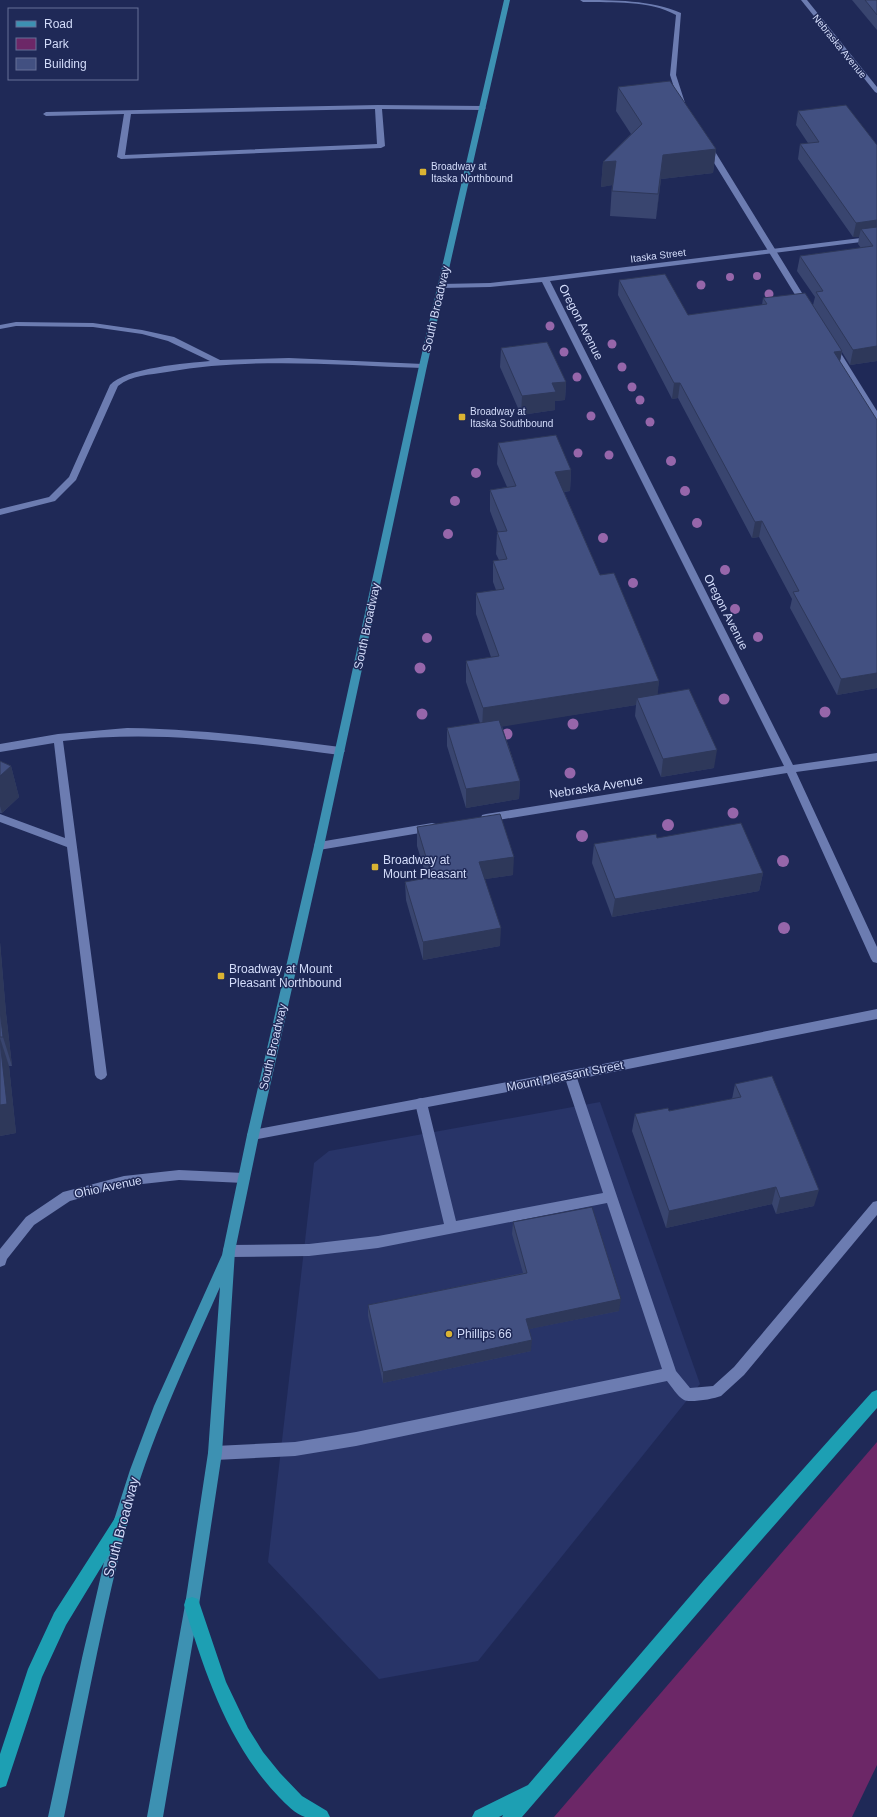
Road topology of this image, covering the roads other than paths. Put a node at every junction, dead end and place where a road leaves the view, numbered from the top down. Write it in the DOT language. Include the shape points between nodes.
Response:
graph roads {
  1 [pos="506,0"];
  2 [pos="583,0"];
  3 [pos="804,0"];
  4 [pos="877,92"];
  5 [pos="378,107"];
  6 [pos="483,108"];
  7 [pos="128,112"];
  8 [pos="46,114"];
  9 [pos="688,114"];
  10 [pos="704,140"];
  11 [pos="877,238"];
  12 [pos="772,251"];
  13 [pos="545,279"];
  14 [pos="441,286"];
  15 [pos="810,311"];
  16 [pos="0,327"];
  17 [pos="826,338"];
  18 [pos="217,361"];
  19 [pos="423,366"];
  20 [pos="877,418"];
  21 [pos="0,512"];
  22 [pos="58,738"];
  23 [pos="0,748"];
  24 [pos="340,751"];
  25 [pos="877,757"];
  26 [pos="790,769"];
  27 [pos="0,818"];
  28 [pos="476,820"];
  29 [pos="445,825"];
  30 [pos="71,844"];
  31 [pos="319,846"];
  32 [pos="877,959"];
  33 [pos="877,1014"];
  34 [pos="101,1074"];
  35 [pos="570,1075"];
  36 [pos="421,1103"];
  37 [pos="253,1135"];
  38 [pos="244,1178"];
  39 [pos="612,1196"];
  40 [pos="877,1206"];
  41 [pos="451,1228"];
  42 [pos="229,1251"];
  43 [pos="0,1258"];
  44 [pos="670,1374"];
  45 [pos="877,1397"];
  46 [pos="215,1453"];
  47 [pos="120,1523"];
  48 [pos="192,1605"];
  49 [pos="0,1780"];
  50 [pos="534,1789"];
  51 [pos="56,1817"];
  52 [pos="155,1817"];
  53 [pos="321,1817"];
  54 [pos="481,1817"];
  55 [pos="511,1817"];
  1 -- 6 [label="main road, South Broadway"];
  2 -- 9 [label="street" via="653,4 680,14 673,75"];
  3 -- 4 [label="street, Nebraska Avenue"];
  5 -- 6 [label="street"];
  5 -- 7 [label="street"];
  5 -- 7 [label="street" via="381,146 121,157"];
  6 -- 14 [label="main road, South Broadway"];
  7 -- 8 [label="street"];
  10 -- 12 [label="street"];
  11 -- 12 [label="street, Itaska Street"];
  12 -- 13 [label="street, Itaska Street"];
  12 -- 15 [label="street"];
  13 -- 14 [label="street, Itaska Street" via="490,285"];
  13 -- 26 [label="street, Oregon Avenue"];
  14 -- 19 [label="main road, South Broadway"];
  16 -- 18 [label="street" via="16,324 94,325 142,332 171,339"];
  17 -- 20 [label="street"];
  18 -- 19 [label="street"];
  18 -- 21 [label="street" via="124,377 114,385 73,478 52,499"];
  19 -- 24 [label="main road, South Broadway"];
  22 -- 23 [label="street"];
  22 -- 24 [label="street" via="127,732 221,735"];
  22 -- 30 [label="street"];
  24 -- 31 [label="main road, South Broadway"];
  25 -- 26 [label="street, Nebraska Avenue"];
  26 -- 28 [label="street, Nebraska Avenue"];
  26 -- 32 [label="street, Oregon Avenue"];
  27 -- 30 [label="street"];
  29 -- 31 [label="street"];
  30 -- 34 [label="street"];
  31 -- 37 [label="main road, South Broadway"];
  33 -- 35 [label="street, Mount Pleasant Street"];
  35 -- 36 [label="street, Mount Pleasant Street"];
  35 -- 39 [label="street"];
  36 -- 37 [label="street, Mount Pleasant Street"];
  36 -- 41 [label="street"];
  37 -- 38 [label="main road, South Broadway"];
  38 -- 42 [label="main road, South Broadway"];
  38 -- 43 [label="street, Ohio Avenue" via="179,1175 124,1181 68,1196 30,1221"];
  39 -- 41 [label="street"];
  39 -- 44 [label="street"];
  40 -- 44 [label="street" via="739,1371 716,1392 688,1395"];
  41 -- 42 [label="street" via="378,1242 317,1249"];
  42 -- 46 [label="main road, South Broadway"];
  42 -- 47 [label="main road, South Broadway" via="161,1406"];
  44 -- 46 [label="street" via="356,1439 295,1448"];
  45 -- 50 [label="highway"];
  46 -- 48 [label="main road, South Broadway"];
  47 -- 49 [label="highway" via="60,1619 34,1675"];
  47 -- 51 [label="main road, South Broadway"];
  48 -- 52 [label="main road, South Broadway"];
  48 -- 53 [label="highway" via="208,1657 233,1717 260,1763 294,1800"];
  50 -- 54 [label="highway"];
  50 -- 55 [label="highway"];
}
